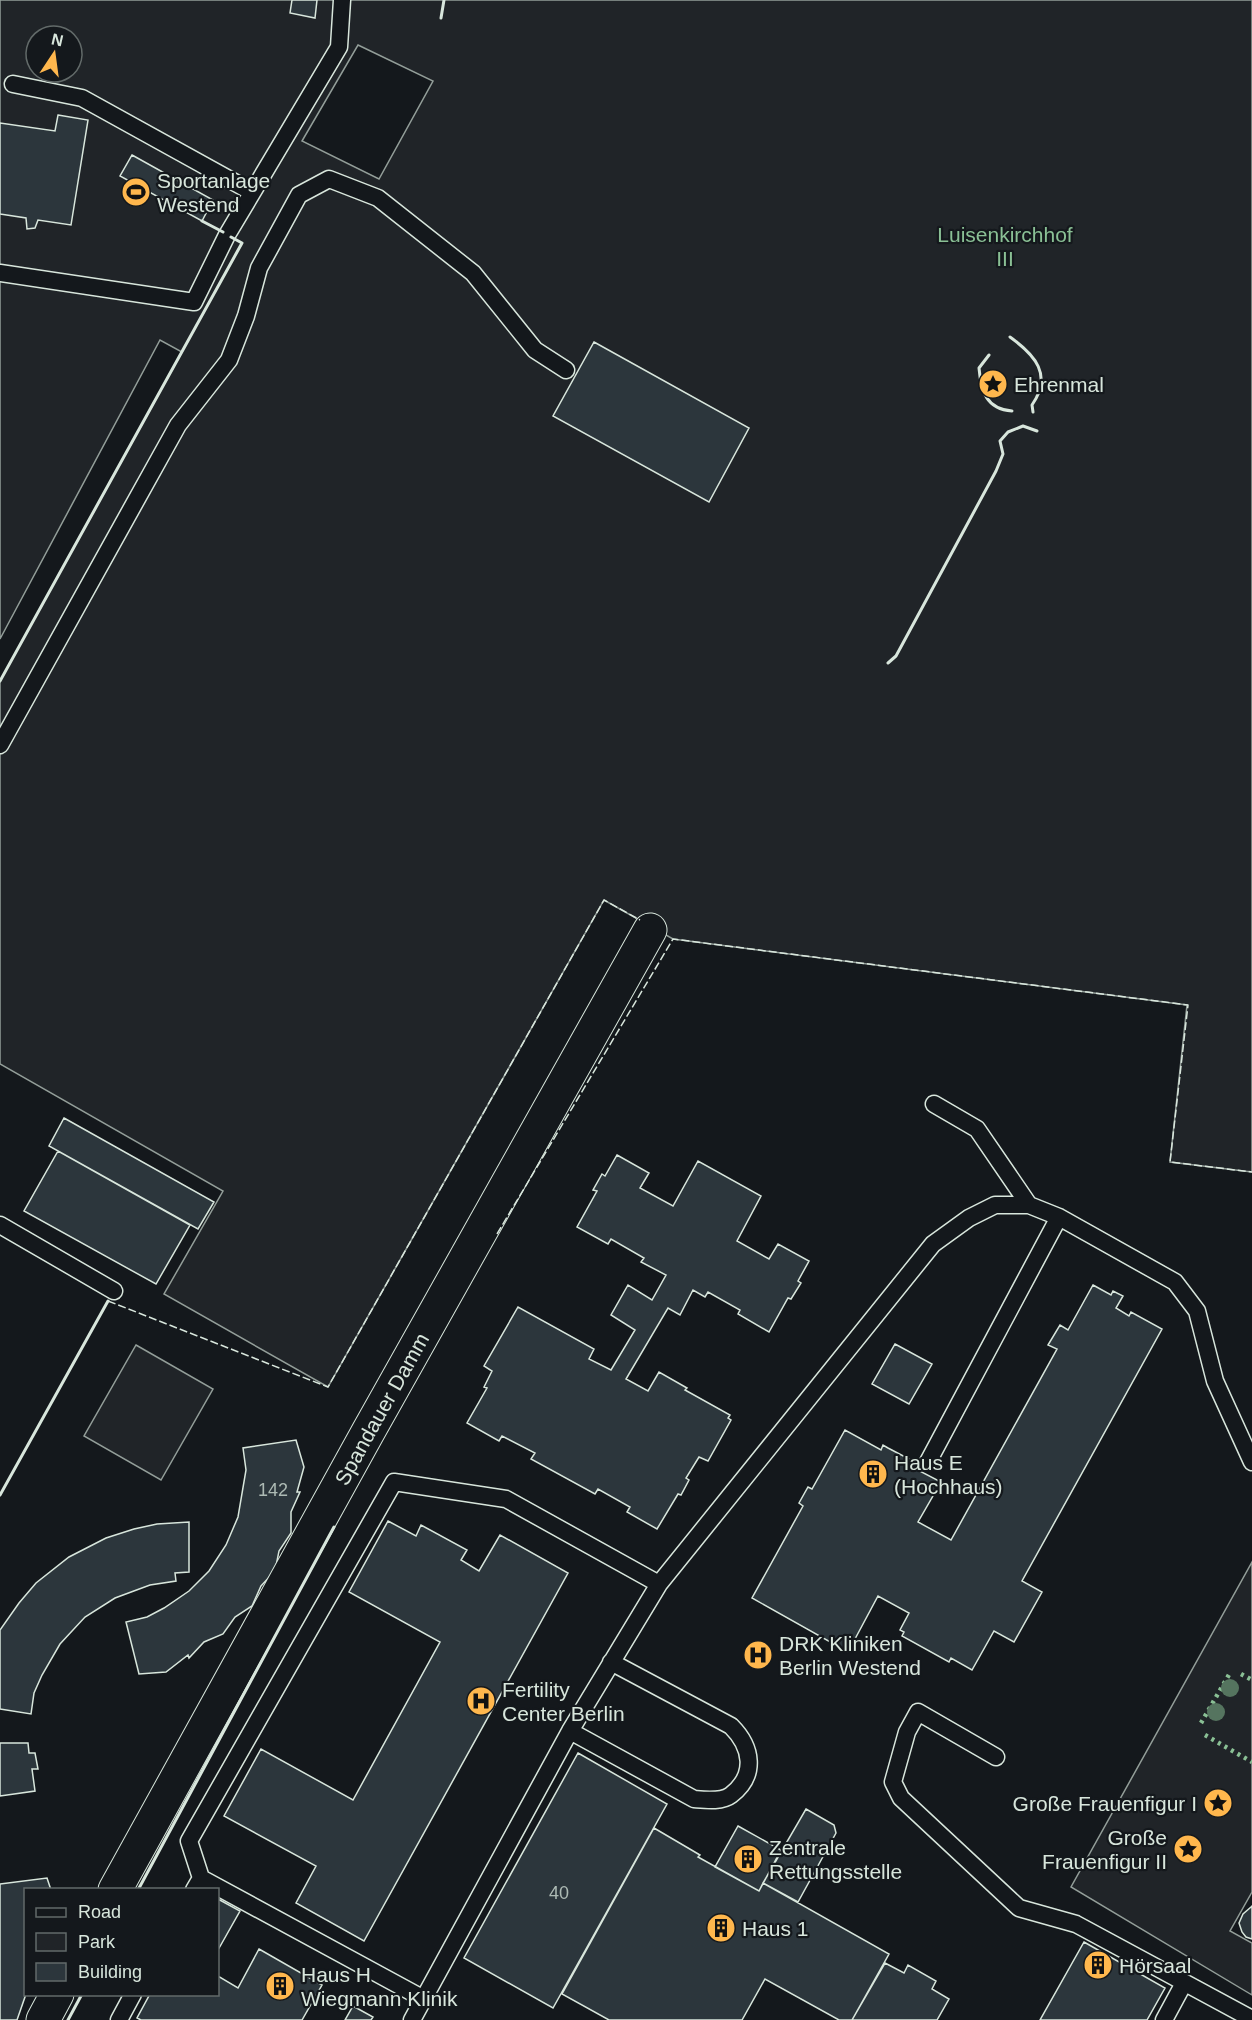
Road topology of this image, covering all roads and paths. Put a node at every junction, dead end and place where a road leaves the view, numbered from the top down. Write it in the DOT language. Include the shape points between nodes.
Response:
graph roads {
  1 [pos="342,0"];
  2 [pos="13,84"];
  3 [pos="252,192"];
  4 [pos="0,273"];
  5 [pos="566,370"];
  6 [pos="0,745"];
  7 [pos="650,930"];
  8 [pos="934,1104"];
  9 [pos="1029,1205"];
  10 [pos="1059,1217"];
  11 [pos="1,1228"];
  12 [pos="114,1291"];
  13 [pos="928,1462"];
  14 [pos="1252,1462"];
  15 [pos="659,1584"];
  16 [pos="611,1662"];
  17 [pos="570,1731"];
  18 [pos="996,1757"];
  19 [pos="197,1884"];
  20 [pos="117,1888"];
  21 [pos="219,1895"];
  22 [pos="1184,1983"];
  23 [pos="56,1996"];
  24 [pos="132,1996"];
  25 [pos="424,1999"];
  26 [pos="1252,2019"];
  27 [pos="43,2020"];
  28 [pos="118,2020"];
  29 [pos="412,2020"];
  30 [pos="1164,2020"];
  1 -- 3 [label="lane" via="339,47"];
  2 -- 3 [label="lane" via="82,98"];
  3 -- 4 [label="lane" via="194,302"];
  5 -- 6 [label="lane" via="536,350 472,273 378,198 329,179 300,195 259,268 246,316 228,360 178,425"];
  7 -- 20 [label="street, Spandauer Damm"];
  8 -- 9 [label="lane" via="977,1130"];
  9 -- 10 [label="lane"];
  9 -- 15 [label="lane" via="995,1204 933,1244"];
  10 -- 13 [label="lane"];
  10 -- 14 [label="lane" via="1175,1282 1197,1311 1215,1381"];
  11 -- 12 [label="lane"];
  15 -- 16 [label="lane"];
  15 -- 19 [label="lane" via="506,1499 394,1482 189,1841"];
  16 -- 17 [label="lane"];
  16 -- 17 [label="lane" via="731,1726 743,1738 748,1753 747,1776 730,1796 694,1799"];
  17 -- 25 [label="lane"];
  18 -- 22 [label="lane" via="918,1712 907,1732 893,1782 902,1798 1019,1908 1076,1924"];
  21 -- 25 [label="lane"];
  22 -- 26 [label="lane"];
  22 -- 30 [label="lane"];
  23 -- 27 [label="street"];
  24 -- 28 [label="lane"];
  25 -- 29 [label="lane"];
}
